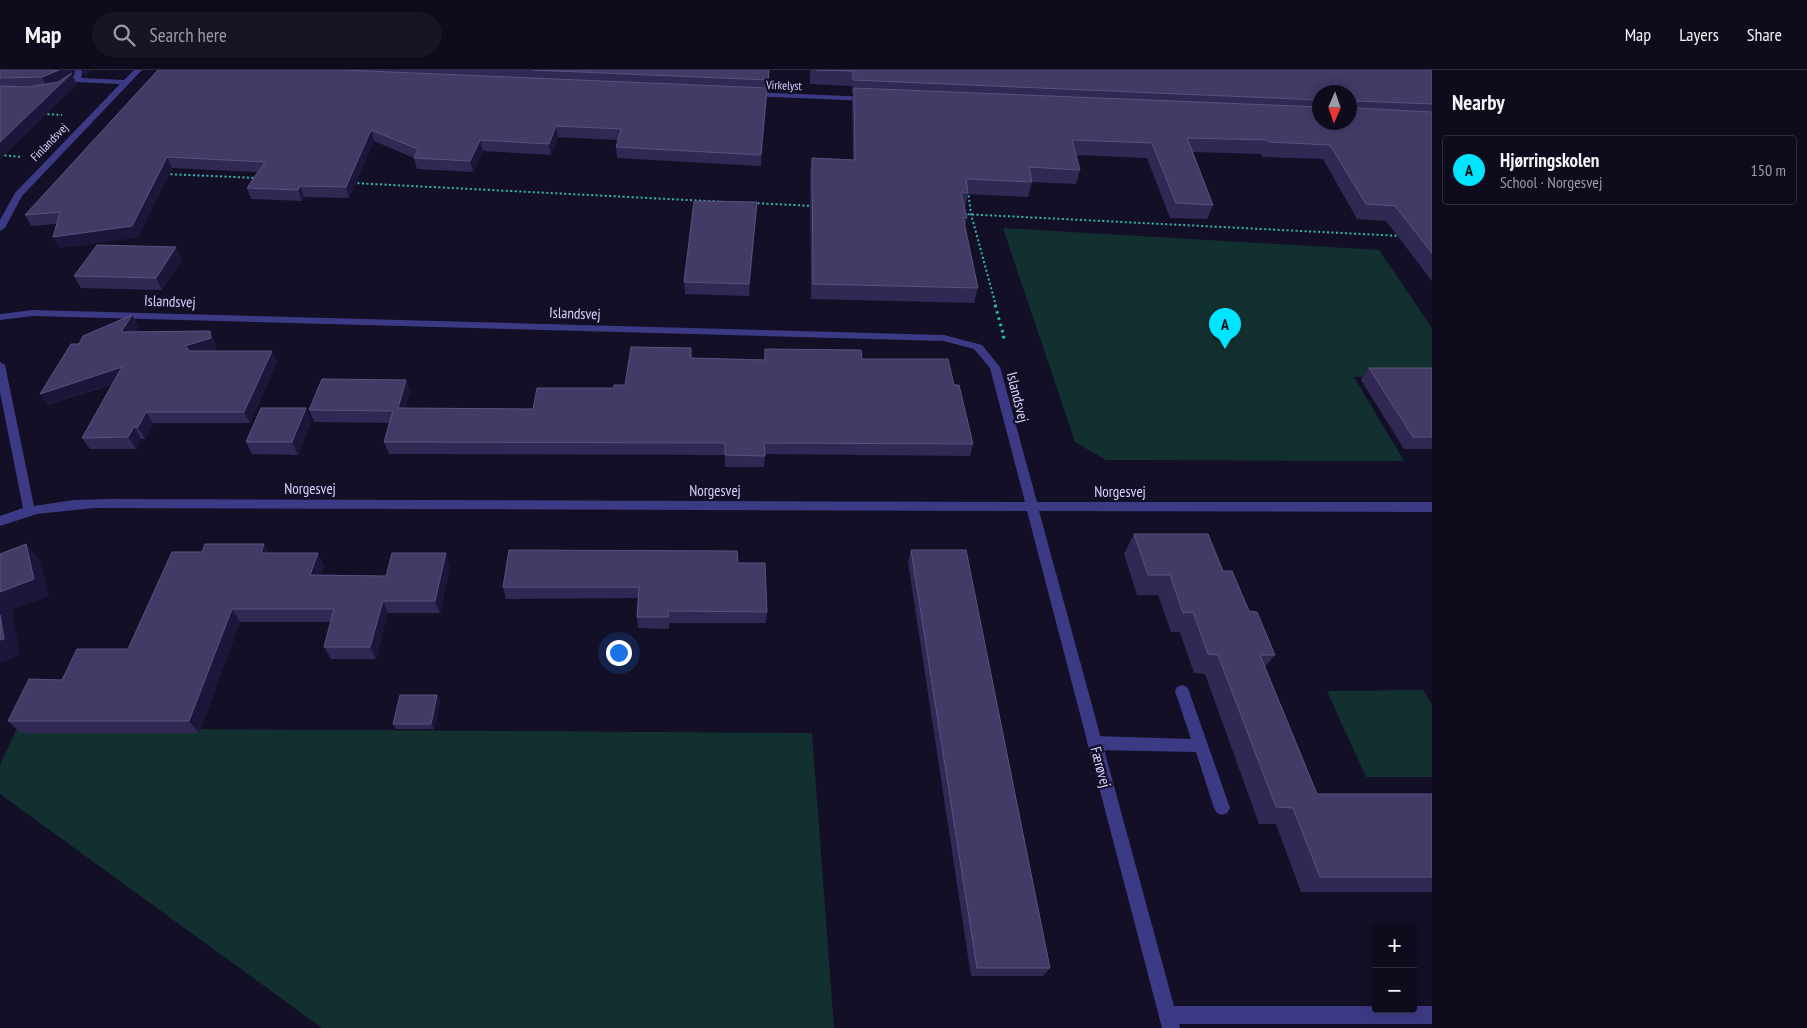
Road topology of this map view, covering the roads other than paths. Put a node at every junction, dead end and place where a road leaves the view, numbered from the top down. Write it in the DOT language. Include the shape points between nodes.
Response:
graph roads {
  1 [pos="79,70"];
  2 [pos="138,70"];
  3 [pos="74,80"];
  4 [pos="126,82"];
  5 [pos="50,94"];
  6 [pos="740,94"];
  7 [pos="878,100"];
  8 [pos="0,228"];
  9 [pos="0,317"];
  10 [pos="0,365"];
  11 [pos="1030,507"];
  12 [pos="1432,507"];
  13 [pos="29,510"];
  14 [pos="0,521"];
  15 [pos="1182,691"];
  16 [pos="1094,743"];
  17 [pos="1201,746"];
  18 [pos="1222,808"];
  19 [pos="1432,1014"];
  20 [pos="1169,1022"];
  1 -- 3 [label="street" via="80,74"];
  2 -- 4 [label="street, Finlandsvej"];
  3 -- 4 [label="street"];
  3 -- 5 [label="street" via="64,89"];
  4 -- 8 [label="street, Finlandsvej" via="18,195"];
  6 -- 7 [label="street, Virkelyst"];
  9 -- 11 [label="street, Islandsvej" via="32,313 944,338 978,347 995,367"];
  10 -- 13 [label="street"];
  11 -- 12 [label="street, Norgesvej"];
  11 -- 13 [label="street, Norgesvej" via="64,504"];
  11 -- 16 [label="street, Færøvej"];
  13 -- 14 [label="street, Norgesvej"];
  15 -- 17 [label="street"];
  16 -- 17 [label="street"];
  16 -- 20 [label="street, Færøvej"];
  17 -- 18 [label="street"];
  19 -- 20 [label="street"];
}
